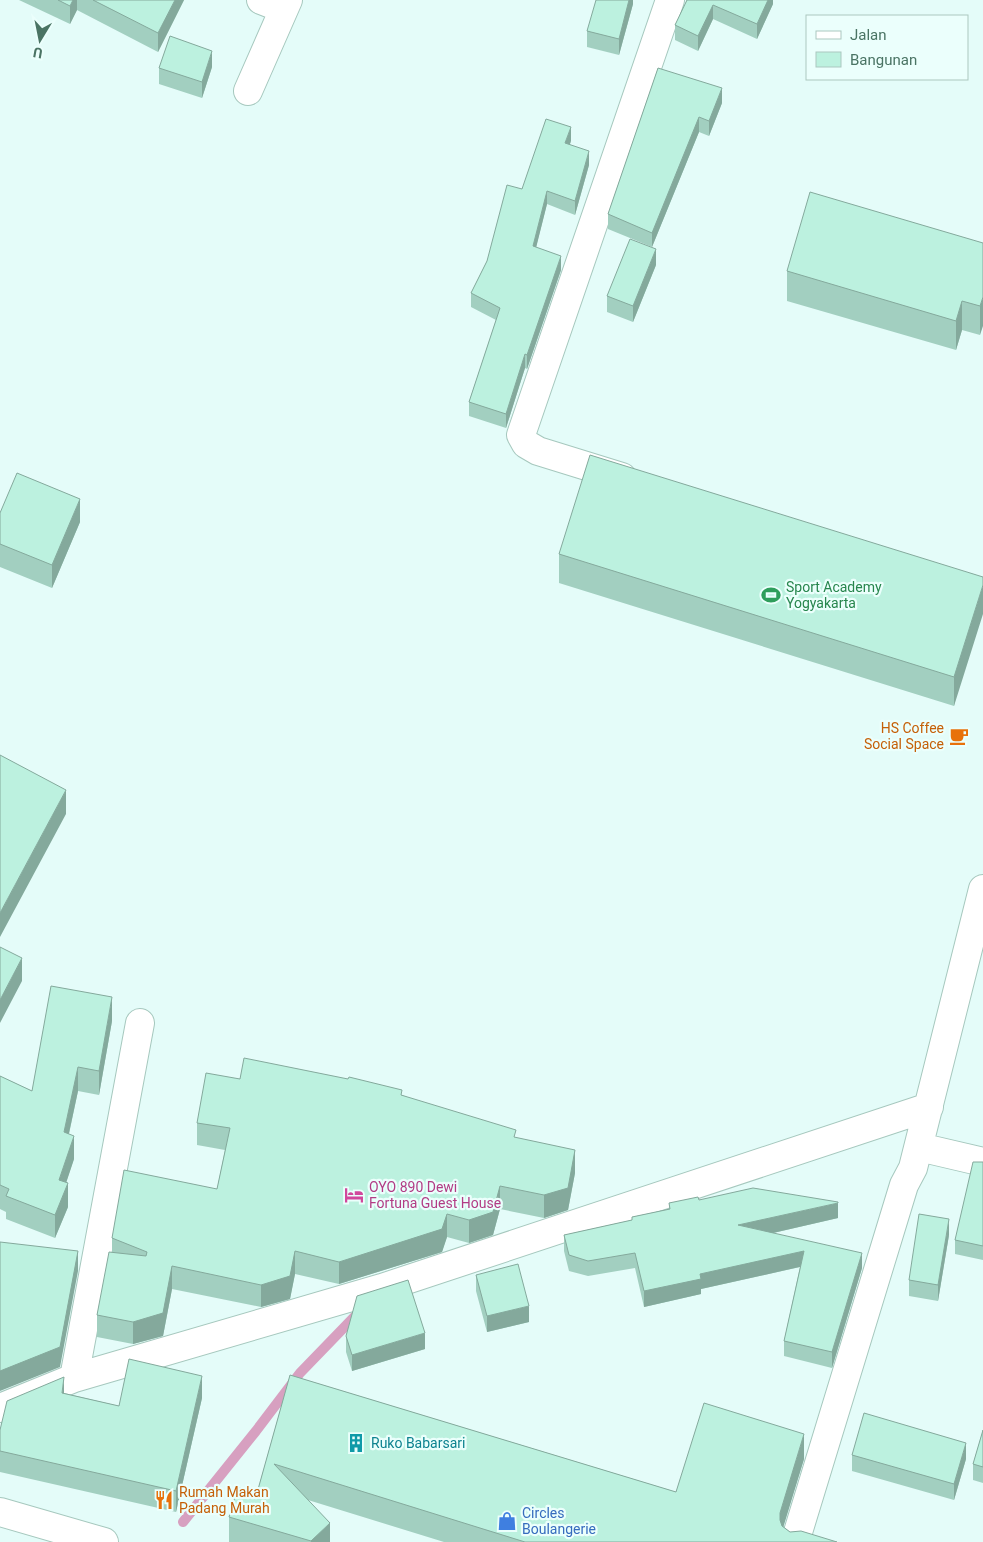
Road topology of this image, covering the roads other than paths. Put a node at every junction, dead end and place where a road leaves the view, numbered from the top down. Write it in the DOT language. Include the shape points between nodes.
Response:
graph roads {
  1 [pos="670,0"];
  2 [pos="278,3"];
  3 [pos="248,91"];
  4 [pos="642,482"];
  5 [pos="983,889"];
  6 [pos="140,1023"];
  7 [pos="929,1107"];
  8 [pos="919,1147"];
  9 [pos="983,1162"];
  10 [pos="74,1378"];
  11 [pos="0,1408"];
  12 [pos="0,1512"];
  13 [pos="104,1542"];
  14 [pos="795,1542"];
  1 -- 4 [label="street" via="521,435 526,444 538,452"];
  2 -- 3 [label="street"];
  5 -- 7 [label="street"];
  6 -- 10 [label="street"];
  7 -- 8 [label="street"];
  7 -- 10 [label="street" via="382,1288"];
  8 -- 9 [label="street"];
  8 -- 14 [label="street" via="904,1185"];
  10 -- 11 [label="street"];
  12 -- 13 [label="street"];
}
